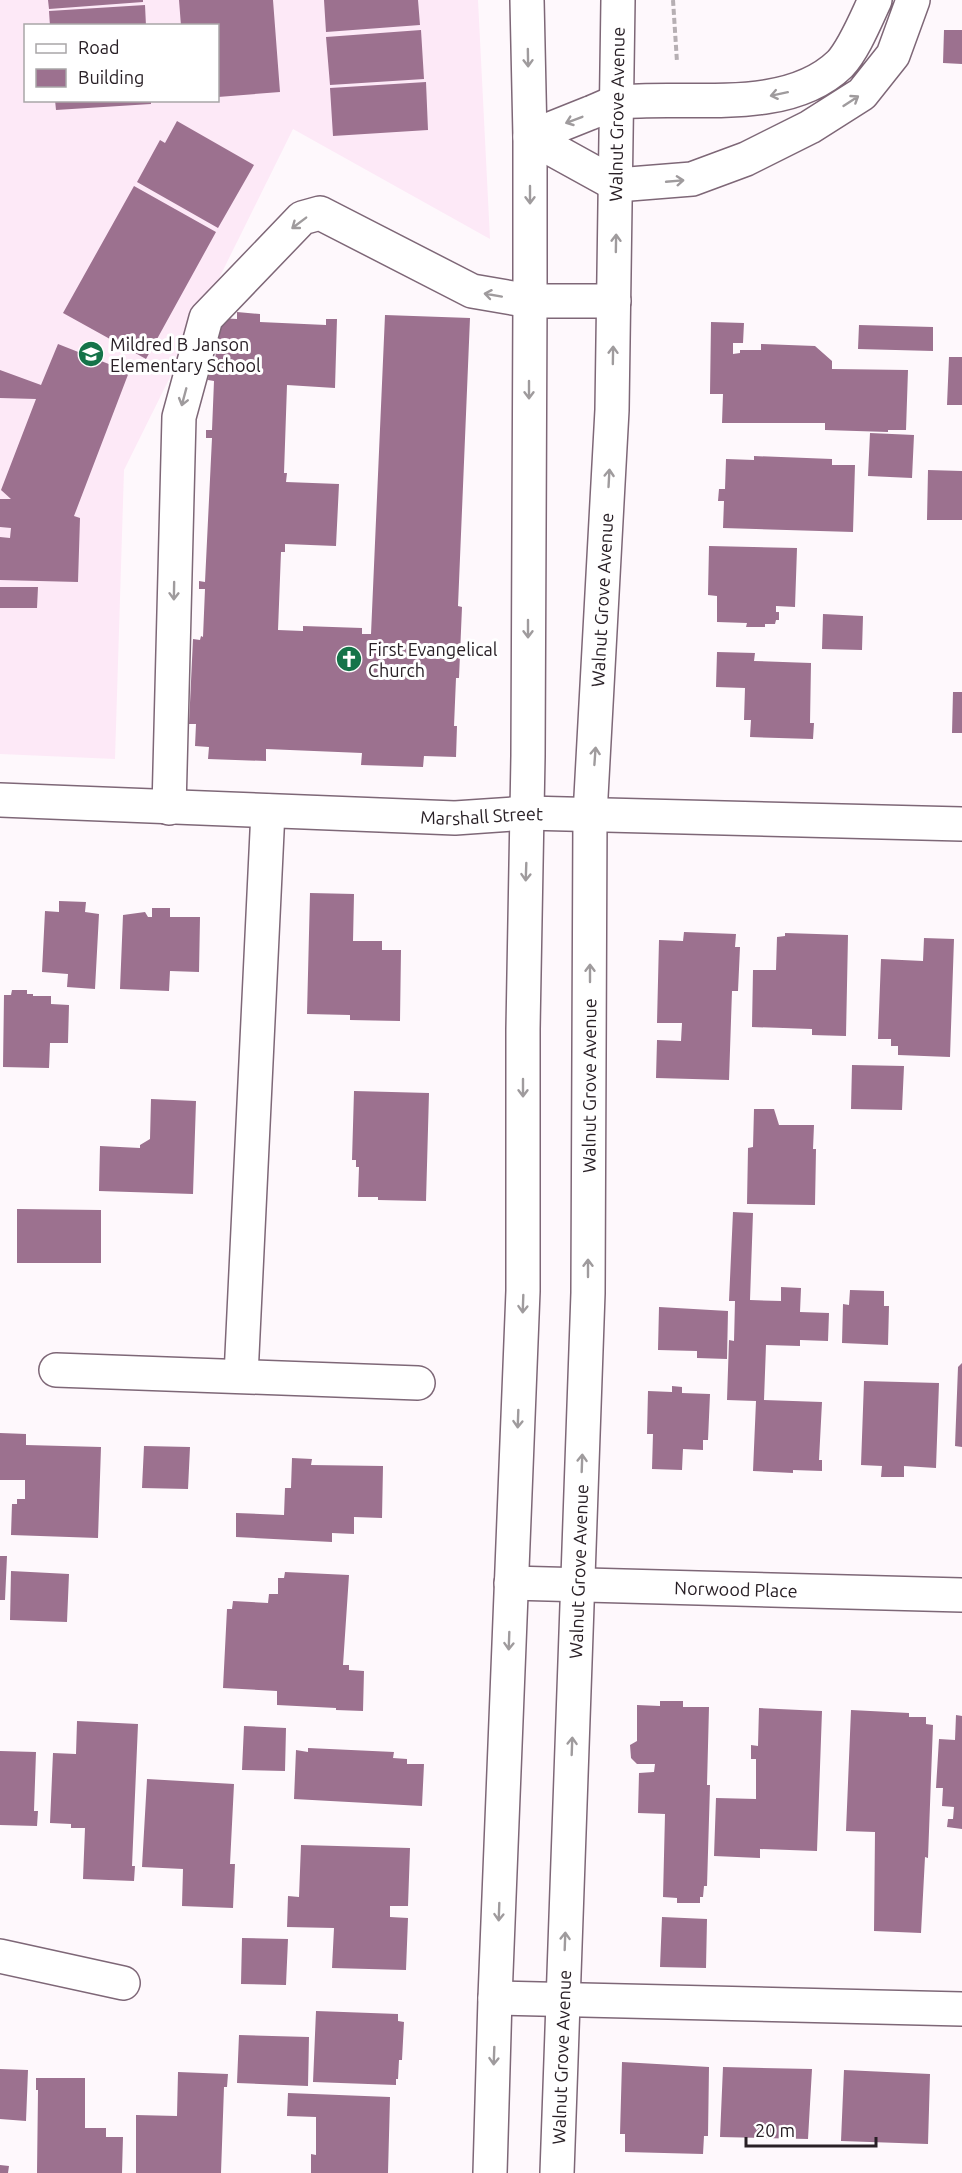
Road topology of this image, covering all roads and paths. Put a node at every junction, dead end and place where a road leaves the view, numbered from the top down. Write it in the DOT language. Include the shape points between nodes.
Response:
graph roads {
  1 [pos="527,0"];
  2 [pos="618,0"];
  3 [pos="673,0"];
  4 [pos="875,0"];
  5 [pos="914,0"];
  6 [pos="678,69"];
  7 [pos="617,102"];
  8 [pos="530,136"];
  9 [pos="617,185"];
  10 [pos="614,301"];
  11 [pos="530,302"];
  12 [pos="0,800"];
  13 [pos="169,808"];
  14 [pos="268,811"];
  15 [pos="527,813"];
  16 [pos="590,814"];
  17 [pos="962,824"];
  18 [pos="56,1370"];
  19 [pos="241,1376"];
  20 [pos="418,1383"];
  21 [pos="511,1583"];
  22 [pos="578,1584"];
  23 [pos="962,1595"];
  24 [pos="0,1956"];
  25 [pos="123,1983"];
  26 [pos="495,1998"];
  27 [pos="563,2000"];
  28 [pos="962,2009"];
  29 [pos="490,2173"];
  30 [pos="557,2173"];
  1 -- 8 [label="main road, one-way"];
  2 -- 7 [label="main road, Walnut Grove Avenue"];
  3 -- 6 [label="path"];
  4 -- 7 [label="main road, one-way" via="841,62 817,82 782,94 743,100"];
  9 -- 5 [label="main road, one-way" via="692,179 746,159 810,127 862,94 893,55"];
  7 -- 8 [label="main road, one-way"];
  7 -- 9 [label="main road, Walnut Grove Avenue"];
  8 -- 9 [label="main road"];
  8 -- 11 [label="main road, one-way"];
  10 -- 9 [label="main road, Walnut Grove Avenue, one-way"];
  10 -- 11 [label="main road"];
  16 -- 10 [label="main road, Walnut Grove Avenue, one-way" via="612,410"];
  11 -- 13 [label="main road, one-way" via="472,291 320,213 302,218 206,318 178,417"];
  11 -- 15 [label="main road, one-way"];
  12 -- 13 [label="main road, Marshall Street"];
  13 -- 14 [label="main road, Marshall Street"];
  14 -- 15 [label="main road, Marshall Street" via="455,818"];
  14 -- 19 [label="main road"];
  15 -- 16 [label="main road, Marshall Street"];
  15 -- 21 [label="main road, one-way" via="523,1291"];
  16 -- 17 [label="main road, Marshall Street"];
  22 -- 16 [label="main road, Walnut Grove Avenue, one-way" via="588,1293"];
  18 -- 19 [label="main road"];
  19 -- 20 [label="main road"];
  21 -- 22 [label="main road, Norwood Place"];
  21 -- 26 [label="main road, one-way"];
  22 -- 23 [label="main road, Norwood Place"];
  27 -- 22 [label="main road, Walnut Grove Avenue, one-way"];
  24 -- 25 [label="main road"];
  26 -- 27 [label="main road"];
  26 -- 29 [label="main road, one-way"];
  27 -- 28 [label="main road"];
  27 -- 30 [label="main road, Walnut Grove Avenue"];
}
